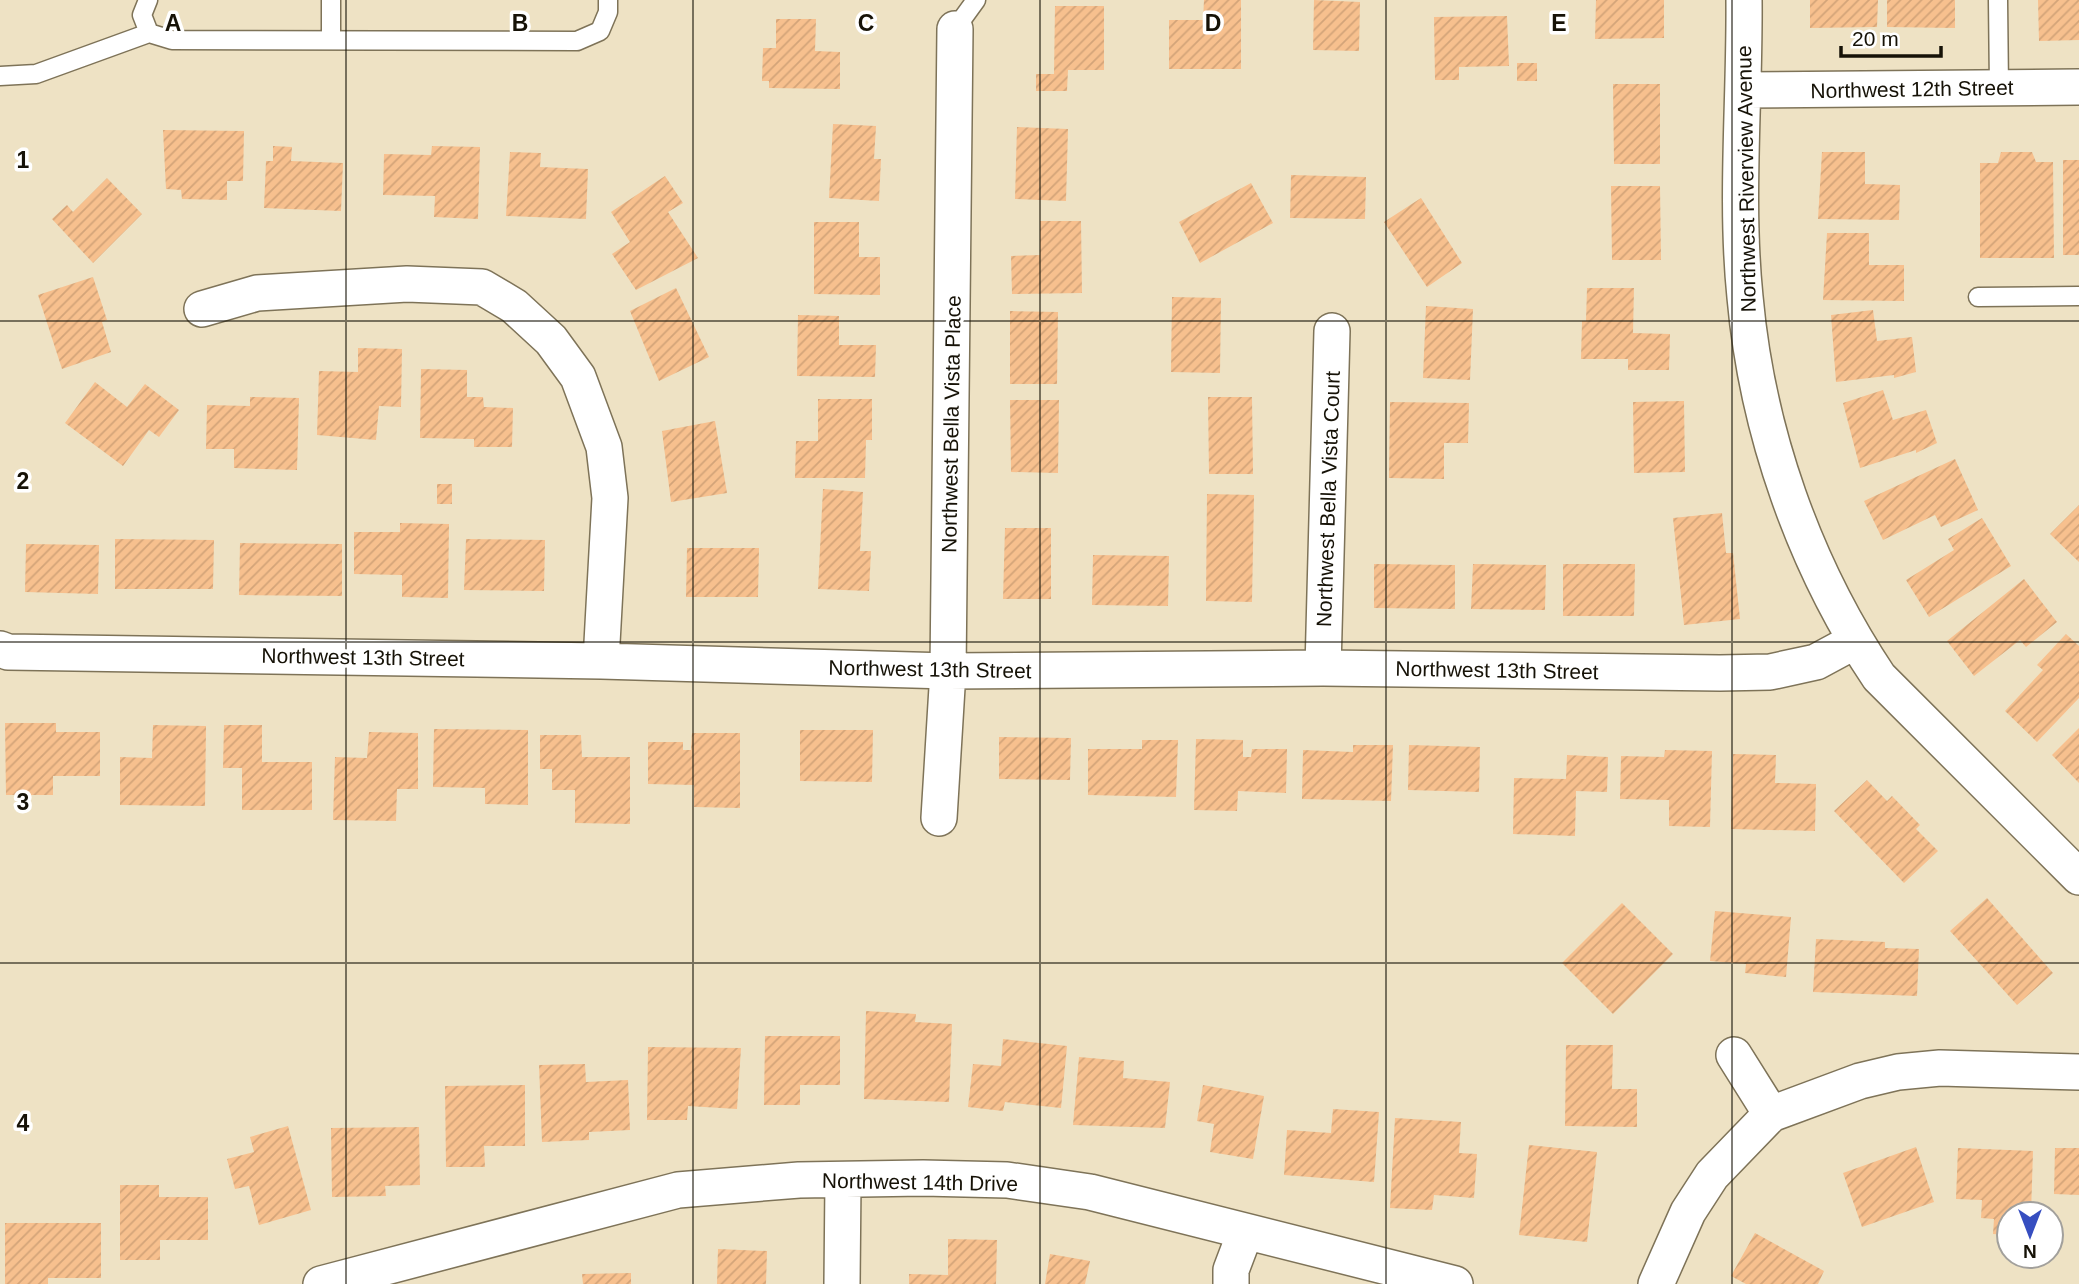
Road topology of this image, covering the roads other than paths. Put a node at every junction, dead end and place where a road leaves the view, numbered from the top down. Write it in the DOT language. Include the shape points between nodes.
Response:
graph roads {
  1 [pos="148,0"];
  2 [pos="331,0"];
  3 [pos="608,0"];
  4 [pos="976,0"];
  5 [pos="1744,0"];
  6 [pos="1998,0"];
  7 [pos="955,29"];
  8 [pos="149,33"];
  9 [pos="331,40"];
  10 [pos="0,76"];
  11 [pos="2079,87"];
  12 [pos="1999,88"];
  13 [pos="1745,90"];
  14 [pos="2079,296"];
  15 [pos="1978,297"];
  16 [pos="202,309"];
  17 [pos="1332,331"];
  18 [pos="1855,641"];
  19 [pos="0,649"];
  20 [pos="601,661"];
  21 [pos="1323,668"];
  22 [pos="948,671"];
  23 [pos="939,818"];
  24 [pos="2079,877"];
  25 [pos="1734,1055"];
  26 [pos="2079,1072"];
  27 [pos="1772,1114"];
  28 [pos="843,1181"];
  29 [pos="1245,1233"];
  30 [pos="386,1275"];
  31 [pos="321,1284"];
  32 [pos="842,1284"];
  33 [pos="1231,1284"];
  34 [pos="1455,1284"];
  35 [pos="1656,1284"];
  1 -- 8 [label="lane" via="142,15"];
  2 -- 9 [label="lane"];
  3 -- 9 [label="lane" via="600,31 577,41"];
  4 -- 7 [label="lane"];
  5 -- 13 [label="street, Northwest Riverview Avenue"];
  6 -- 12 [label="lane"];
  7 -- 22 [label="street, Northwest Bella Vista Place"];
  8 -- 9 [label="lane" via="172,40"];
  8 -- 10 [label="lane" via="36,74"];
  11 -- 12 [label="street, Northwest 12th Street"];
  12 -- 13 [label="street, Northwest 12th Street"];
  13 -- 18 [label="street, Northwest Riverview Avenue" via="1744,294 1752,362 1800,525 1824,584"];
  14 -- 15 [label="lane"];
  16 -- 20 [label="street" via="257,293 407,284 482,287 514,306 551,340 578,377 604,447 610,498"];
  17 -- 21 [label="street, Northwest Bella Vista Court"];
  18 -- 21 [label="street, Northwest 13th Street" via="1816,662 1770,672"];
  18 -- 24 [label="street, Northwest Riverview Avenue" via="1911,712"];
  19 -- 20 [label="street, Northwest 13th Street"];
  20 -- 22 [label="street, Northwest 13th Street"];
  21 -- 22 [label="street, Northwest 13th Street"];
  22 -- 23 [label="street, Northwest Bella Vista Place"];
  25 -- 27 [label="street"];
  26 -- 27 [label="street" via="1940,1068 1898,1072"];
  27 -- 35 [label="street" via="1712,1175 1688,1212"];
  28 -- 29 [label="street, Northwest 14th Drive" via="1007,1180 1090,1192"];
  28 -- 30 [label="street, Northwest 14th Drive" via="678,1190"];
  28 -- 32 [label="street"];
  29 -- 33 [label="street" via="1231,1270"];
  29 -- 34 [label="street, Northwest 14th Drive"];
  30 -- 31 [label="street, Northwest 14th Drive"];
}
